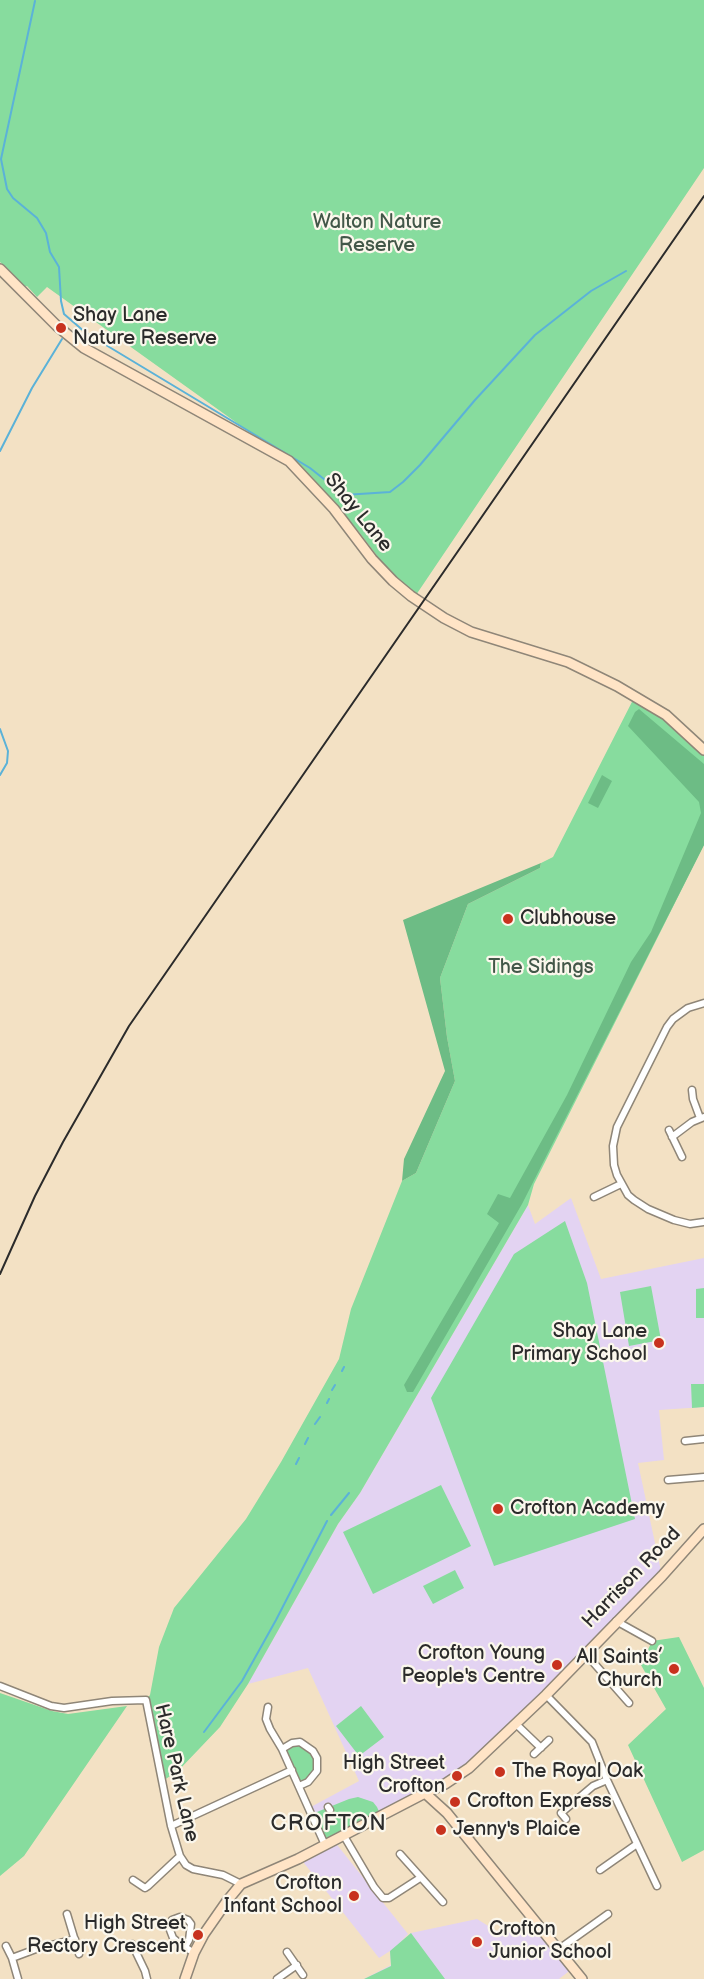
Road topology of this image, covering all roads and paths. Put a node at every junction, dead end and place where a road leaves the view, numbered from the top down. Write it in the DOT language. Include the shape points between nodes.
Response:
graph roads {
  1 [pos="0,269"];
  2 [pos="704,750"];
  3 [pos="704,1003"];
  4 [pos="692,1090"];
  5 [pos="702,1117"];
  6 [pos="682,1157"];
  7 [pos="621,1184"];
  8 [pos="594,1197"];
  9 [pos="704,1222"];
  10 [pos="704,1439"];
  11 [pos="685,1441"];
  12 [pos="704,1477"];
  13 [pos="668,1480"];
  14 [pos="704,1529"];
  15 [pos="616,1621"];
  16 [pos="652,1641"];
  17 [pos="585,1653"];
  18 [pos="0,1686"];
  19 [pos="546,1695"];
  20 [pos="629,1702"];
  21 [pos="268,1707"];
  22 [pos="266,1719"];
  23 [pos="259,1723"];
  24 [pos="516,1724"];
  25 [pos="549,1740"];
  26 [pos="281,1748"];
  27 [pos="541,1748"];
  28 [pos="534,1754"];
  29 [pos="292,1770"];
  30 [pos="607,1779"];
  31 [pos="299,1786"];
  32 [pos="424,1793"];
  33 [pos="567,1819"];
  34 [pos="171,1826"];
  35 [pos="344,1836"];
  36 [pos="637,1844"];
  37 [pos="326,1845"];
  38 [pos="400,1854"];
  39 [pos="180,1856"];
  40 [pos="609,1875"];
  41 [pos="420,1878"];
  42 [pos="133,1880"];
  43 [pos="241,1884"];
  44 [pos="657,1886"];
  45 [pos="443,1902"];
  46 [pos="67,1914"];
  47 [pos="608,1914"];
  48 [pos="75,1940"];
  49 [pos="6,1946"];
  50 [pos="132,1947"];
  51 [pos="184,1947"];
  52 [pos="559,1949"];
  53 [pos="287,1952"];
  54 [pos="194,1953"];
  55 [pos="79,1954"];
  56 [pos="12,1958"];
  57 [pos="297,1965"];
  58 [pos="303,1975"];
  59 [pos="18,1979"];
  60 [pos="147,1979"];
  61 [pos="185,1979"];
  62 [pos="277,1979"];
  63 [pos="582,1979"];
  1 -- 2 [label="street, Shay Lane" via="84,348 289,461 334,509 372,559 411,596 471,632 546,654 617,686 666,715"];
  3 -- 7 [label="street" via="680,1012 667,1027 623,1114 613,1146 614,1166"];
  4 -- 5 [label="street"];
  5 -- 6 [label="street" via="670,1134"];
  7 -- 8 [label="street"];
  7 -- 9 [label="street" via="628,1195 648,1209 682,1223"];
  10 -- 11 [label="street"];
  12 -- 13 [label="street"];
  14 -- 15 [label="street, Harrison Road"];
  15 -- 16 [label="street"];
  15 -- 17 [label="street, Harrison Road"];
  17 -- 19 [label="street, Harrison Road"];
  17 -- 20 [label="street"];
  18 -- 34 [label="street, Hare Park Lane" via="51,1707 146,1700"];
  19 -- 24 [label="street, Harrison Road"];
  19 -- 30 [label="street" via="592,1742"];
  21 -- 22 [label="street"];
  22 -- 23 [label="street"];
  22 -- 26 [label="street"];
  24 -- 27 [label="street"];
  24 -- 32 [label="street, Harrison Road" via="469,1768"];
  25 -- 27 [label="street"];
  26 -- 29 [label="street"];
  26 -- 31 [label="street" via="300,1742 313,1751 317,1771"];
  27 -- 28 [label="street"];
  29 -- 31 [label="street"];
  29 -- 34 [label="street"];
  30 -- 33 [label="street" via="561,1813"];
  30 -- 36 [label="street"];
  31 -- 37 [label="street"];
  32 -- 35 [label="street, Harrison Road"];
  32 -- 52 [label="street" via="447,1813"];
  34 -- 39 [label="street, Hare Park Lane"];
  35 -- 37 [label="street, Harrison Road"];
  35 -- 41 [label="street" via="383,1898"];
  36 -- 40 [label="street" via="602,1869"];
  36 -- 44 [label="street"];
  37 -- 43 [label="street, Harrison Road"];
  38 -- 41 [label="street"];
  39 -- 42 [label="street, Hare Park Lane" via="145,1888"];
  39 -- 43 [label="street, Hare Park Lane" via="193,1869 224,1875"];
  41 -- 45 [label="street"];
  43 -- 54 [label="street"];
  46 -- 48 [label="street"];
  47 -- 52 [label="street"];
  48 -- 55 [label="street"];
  48 -- 56 [label="street"];
  49 -- 56 [label="street"];
  50 -- 60 [label="street"];
  51 -- 51 [label="street" via="172,1938 170,1930 172,1920 180,1917 191,1924"];
  51 -- 54 [label="street"];
  52 -- 63 [label="street"];
  53 -- 57 [label="street"];
  54 -- 61 [label="street"];
  56 -- 59 [label="street"];
  57 -- 58 [label="street"];
  57 -- 62 [label="street"];
}
